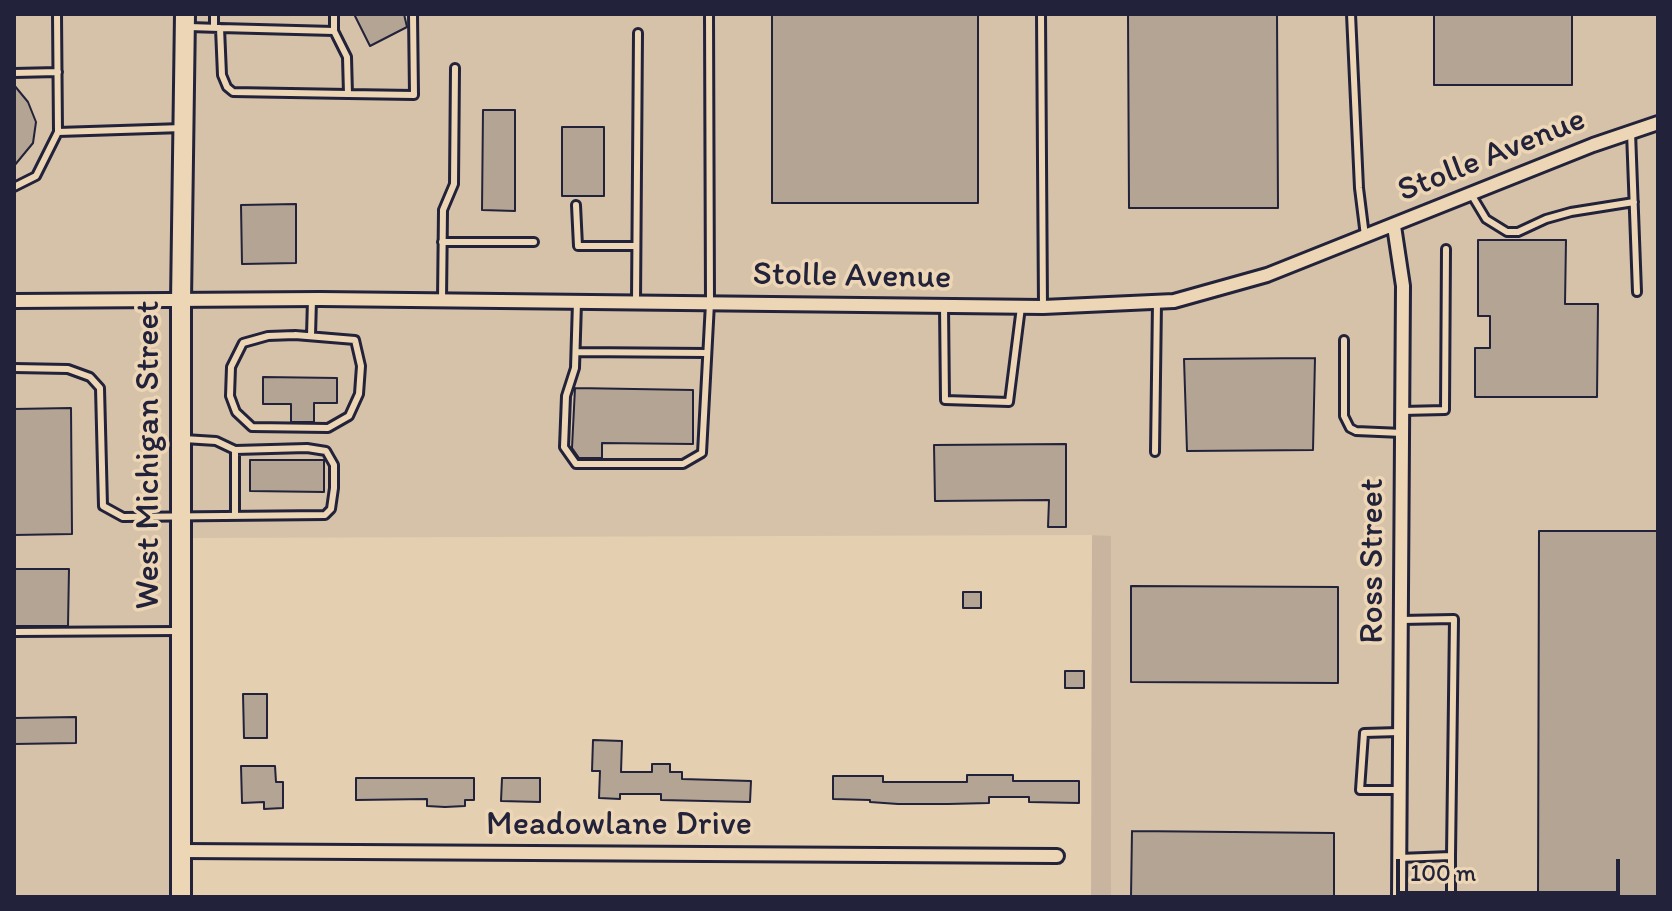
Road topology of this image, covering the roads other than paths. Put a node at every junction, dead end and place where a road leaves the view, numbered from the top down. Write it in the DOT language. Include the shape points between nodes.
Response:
graph roads {
  1 [pos="57,14"];
  2 [pos="214,14"];
  3 [pos="334,14"];
  4 [pos="413,14"];
  5 [pos="709,14"];
  6 [pos="1041,14"];
  7 [pos="1351,14"];
  8 [pos="185,20"];
  9 [pos="217,28"];
  10 [pos="334,31"];
  11 [pos="638,33"];
  12 [pos="455,68"];
  13 [pos="58,72"];
  14 [pos="14,73"];
  15 [pos="348,94"];
  16 [pos="1658,123"];
  17 [pos="184,128"];
  18 [pos="58,132"];
  19 [pos="1631,132"];
  20 [pos="14,187"];
  21 [pos="1471,194"];
  22 [pos="1634,202"];
  23 [pos="576,205"];
  24 [pos="1394,226"];
  25 [pos="1365,236"];
  26 [pos="442,242"];
  27 [pos="534,242"];
  28 [pos="636,246"];
  29 [pos="1446,249"];
  30 [pos="1637,292"];
  31 [pos="312,299"];
  32 [pos="442,300"];
  33 [pos="14,301"];
  34 [pos="181,301"];
  35 [pos="577,302"];
  36 [pos="636,302"];
  37 [pos="1157,302"];
  38 [pos="710,303"];
  39 [pos="944,306"];
  40 [pos="1021,307"];
  41 [pos="1043,307"];
  42 [pos="311,336"];
  43 [pos="1344,340"];
  44 [pos="576,352"];
  45 [pos="707,353"];
  46 [pos="14,368"];
  47 [pos="1402,411"];
  48 [pos="1402,433"];
  49 [pos="182,439"];
  50 [pos="235,450"];
  51 [pos="1155,452"];
  52 [pos="235,516"];
  53 [pos="182,517"];
  54 [pos="1401,620"];
  55 [pos="181,631"];
  56 [pos="14,632"];
  57 [pos="1400,732"];
  58 [pos="1400,790"];
  59 [pos="181,851"];
  60 [pos="1057,856"];
  61 [pos="1451,856"];
  62 [pos="1399,858"];
  63 [pos="181,897"];
  64 [pos="1399,897"];
  65 [pos="1451,897"];
  1 -- 13 [label="lane"];
  2 -- 9 [label="lane"];
  3 -- 10 [label="lane"];
  4 -- 15 [label="lane" via="414,95"];
  5 -- 38 [label="lane"];
  6 -- 41 [label="lane"];
  7 -- 25 [label="lane"];
  8 -- 9 [label="lane"];
  8 -- 17 [label="main road, West Michigan Street"];
  9 -- 10 [label="lane"];
  9 -- 15 [label="lane" via="222,75 233,92"];
  10 -- 15 [label="lane" via="347,57"];
  11 -- 28 [label="lane"];
  12 -- 26 [label="lane" via="454,184 443,210"];
  13 -- 14 [label="lane"];
  13 -- 18 [label="lane"];
  16 -- 19 [label="street, Stolle Avenue"];
  17 -- 18 [label="lane"];
  17 -- 34 [label="main road, West Michigan Street"];
  18 -- 20 [label="lane" via="36,176"];
  19 -- 21 [label="street, Stolle Avenue"];
  19 -- 22 [label="lane"];
  21 -- 22 [label="lane" via="1486,219 1507,232 1571,212"];
  21 -- 24 [label="street, Stolle Avenue"];
  22 -- 30 [label="lane"];
  23 -- 28 [label="lane" via="578,246"];
  24 -- 25 [label="street, Stolle Avenue"];
  24 -- 47 [label="street, Ross Street" via="1403,286"];
  25 -- 37 [label="street, Stolle Avenue" via="1267,275"];
  26 -- 27 [label="lane"];
  26 -- 32 [label="lane"];
  28 -- 36 [label="lane"];
  29 -- 47 [label="lane" via="1445,410"];
  31 -- 32 [label="street, Stolle Avenue"];
  31 -- 34 [label="street, Stolle Avenue"];
  31 -- 42 [label="lane"];
  32 -- 35 [label="street, Stolle Avenue"];
  33 -- 34 [label="street, Stolle Avenue"];
  34 -- 49 [label="main road, West Michigan Street"];
  35 -- 36 [label="street, Stolle Avenue"];
  35 -- 44 [label="lane"];
  36 -- 38 [label="street, Stolle Avenue"];
  37 -- 41 [label="street, Stolle Avenue"];
  37 -- 51 [label="lane"];
  38 -- 39 [label="street, Stolle Avenue"];
  38 -- 45 [label="lane"];
  39 -- 40 [label="street, Stolle Avenue"];
  39 -- 40 [label="lane" via="945,400 1009,402"];
  40 -- 41 [label="street, Stolle Avenue"];
  42 -- 42 [label="lane" via="268,336 243,343 231,367 230,396 236,412 252,427 328,428 349,416 359,394 361,366 355,340"];
  43 -- 48 [label="lane" via="1344,416 1350,428"];
  44 -- 45 [label="lane"];
  44 -- 45 [label="lane" via="566,396 564,447 576,464 683,464 702,453"];
  46 -- 53 [label="lane" via="68,369 90,377 100,388 103,506 123,517"];
  47 -- 48 [label="street, Ross Street"];
  48 -- 54 [label="street, Ross Street"];
  49 -- 50 [label="lane" via="216,441"];
  49 -- 53 [label="main road, West Michigan Street"];
  50 -- 52 [label="lane"];
  50 -- 52 [label="lane" via="326,451 334,465 334,488 325,515"];
  52 -- 53 [label="lane"];
  53 -- 55 [label="main road, West Michigan Street"];
  54 -- 57 [label="street, Ross Street"];
  54 -- 61 [label="lane" via="1454,619"];
  55 -- 56 [label="lane"];
  55 -- 59 [label="main road, West Michigan Street"];
  57 -- 58 [label="street, Ross Street"];
  57 -- 58 [label="lane" via="1364,733 1360,790"];
  58 -- 62 [label="street, Ross Street"];
  59 -- 60 [label="street, Meadowlane Drive"];
  59 -- 63 [label="main road, West Michigan Street"];
  61 -- 62 [label="lane"];
  61 -- 65 [label="lane"];
  62 -- 64 [label="street, Ross Street"];
}
